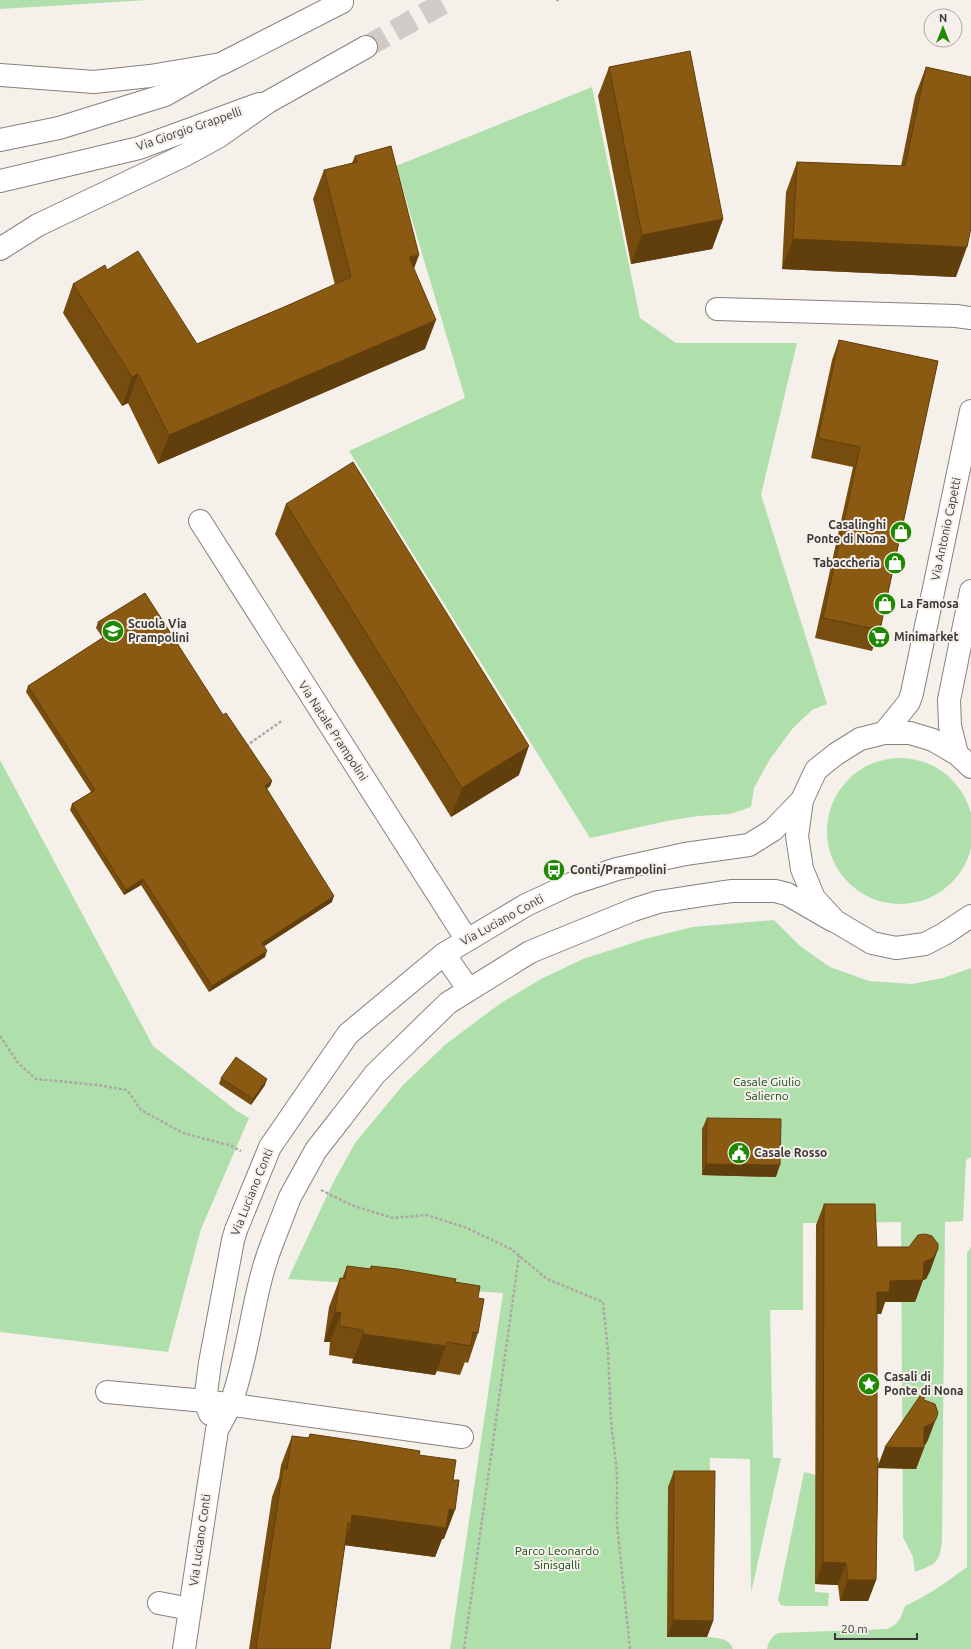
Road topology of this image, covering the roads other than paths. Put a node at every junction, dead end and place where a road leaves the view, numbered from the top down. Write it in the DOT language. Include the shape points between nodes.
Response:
graph roads {
  1 [pos="342,2"];
  2 [pos="366,47"];
  3 [pos="221,64"];
  4 [pos="0,75"];
  5 [pos="268,102"];
  6 [pos="0,140"];
  7 [pos="0,181"];
  8 [pos="0,249"];
  9 [pos="717,309"];
  10 [pos="971,318"];
  11 [pos="971,411"];
  12 [pos="200,521"];
  13 [pos="971,590"];
  14 [pos="884,733"];
  15 [pos="964,761"];
  16 [pos="802,800"];
  17 [pos="971,916"];
  18 [pos="835,921"];
  19 [pos="944,934"];
  20 [pos="971,935"];
  21 [pos="467,940"];
  22 [pos="444,954"];
  23 [pos="469,990"];
  24 [pos="107,1392"];
  25 [pos="205,1401"];
  26 [pos="230,1404"];
  27 [pos="216,1430"];
  28 [pos="462,1437"];
  29 [pos="159,1603"];
  30 [pos="190,1609"];
  31 [pos="184,1649"];
  1 -- 3 [label="street"];
  2 -- 5 [label="street, Via Giorgio Grappelli"];
  3 -- 4 [label="street" via="94,82"];
  3 -- 6 [label="street" via="165,95 59,128"];
  5 -- 7 [label="street, Via Giorgio Grappelli" via="139,148"];
  5 -- 8 [label="street" via="218,137 38,225"];
  9 -- 10 [label="street"];
  11 -- 14 [label="street, Via Antonio Capetti" via="912,693 909,702"];
  12 -- 21 [label="street, Via Natale Prampolini"];
  13 -- 15 [label="street" via="949,700 950,726"];
  14 -- 15 [label="street" via="910,733 933,740"];
  14 -- 16 [label="street" via="860,739 816,770"];
  16 -- 18 [label="street" via="797,836 802,868 814,898"];
  16 -- 21 [label="street, Via Luciano Conti" via="773,830 749,845 685,854 571,884 526,904"];
  17 -- 19 [label="street, Via Luciano Conti"];
  18 -- 19 [label="street, Via Luciano Conti" via="872,943 896,948 925,944"];
  18 -- 23 [label="street, Via Luciano Conti" via="787,894 776,891 732,891 658,902 530,952"];
  19 -- 20 [label="street"];
  21 -- 22 [label="street, Via Luciano Conti"];
  22 -- 23 [label="street"];
  22 -- 25 [label="street, Via Luciano Conti, bridge" via="348,1034 270,1146 232,1240"];
  23 -- 26 [label="street, Via Luciano Conti, bridge" via="448,1003 375,1074 316,1150 290,1197 273,1241 258,1287 242,1366"];
  24 -- 25 [label="street"];
  25 -- 26 [label="street"];
  25 -- 27 [label="street, Via Luciano Conti"];
  26 -- 27 [label="street, Via Luciano Conti"];
  26 -- 28 [label="street"];
  27 -- 30 [label="street, Via Luciano Conti"];
  29 -- 30 [label="street"];
  30 -- 31 [label="street, Via Luciano Conti"];
}
